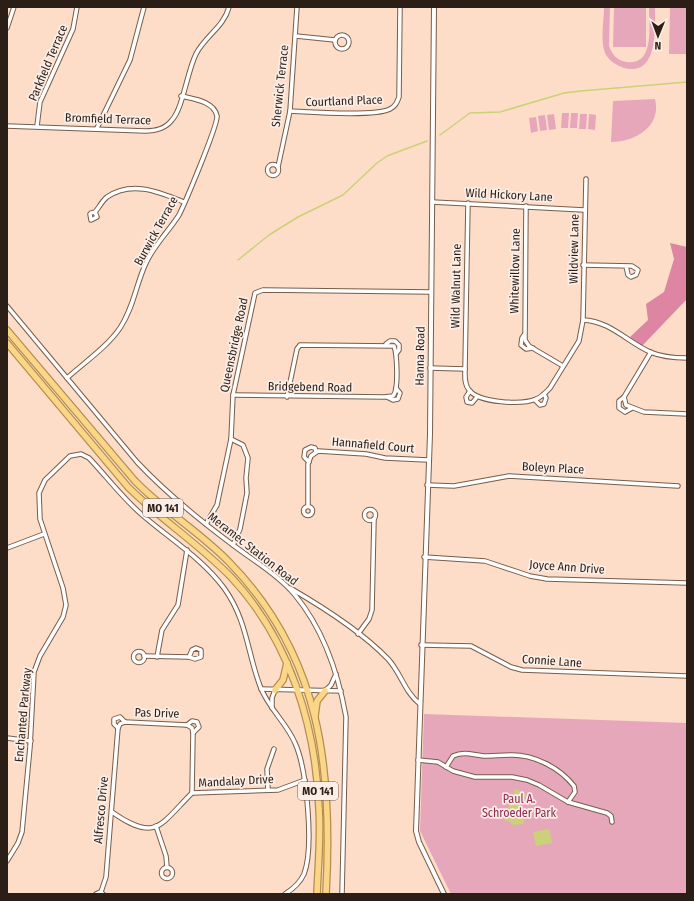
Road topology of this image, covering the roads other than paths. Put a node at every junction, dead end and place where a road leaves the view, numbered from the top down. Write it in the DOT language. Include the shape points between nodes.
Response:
graph roads {
  1 [pos="14,7"];
  2 [pos="77,7"];
  3 [pos="144,7"];
  4 [pos="229,7"];
  5 [pos="297,7"];
  6 [pos="400,7"];
  7 [pos="434,7"];
  8 [pos="7,28"];
  9 [pos="296,36"];
  10 [pos="335,40"];
  11 [pos="181,96"];
  12 [pos="290,112"];
  13 [pos="7,126"];
  14 [pos="36,126"];
  15 [pos="97,128"];
  16 [pos="278,167"];
  17 [pos="586,179"];
  18 [pos="184,202"];
  19 [pos="432,202"];
  20 [pos="468,203"];
  21 [pos="526,206"];
  22 [pos="584,210"];
  23 [pos="95,212"];
  24 [pos="583,265"];
  25 [pos="626,266"];
  26 [pos="431,292"];
  27 [pos="7,306"];
  28 [pos="583,320"];
  29 [pos="7,330"];
  30 [pos="7,343"];
  31 [pos="386,344"];
  32 [pos="651,352"];
  33 [pos="396,354"];
  34 [pos="687,358"];
  35 [pos="564,366"];
  36 [pos="430,368"];
  37 [pos="465,369"];
  38 [pos="67,378"];
  39 [pos="470,391"];
  40 [pos="544,394"];
  41 [pos="233,395"];
  42 [pos="287,397"];
  43 [pos="478,397"];
  44 [pos="624,397"];
  45 [pos="535,400"];
  46 [pos="632,408"];
  47 [pos="687,414"];
  48 [pos="231,439"];
  49 [pos="316,452"];
  50 [pos="428,460"];
  51 [pos="308,462"];
  52 [pos="427,484"];
  53 [pos="678,486"];
  54 [pos="308,506"];
  55 [pos="374,519"];
  56 [pos="206,524"];
  57 [pos="44,534"];
  58 [pos="233,545"];
  59 [pos="7,548"];
  60 [pos="187,550"];
  61 [pos="424,557"];
  62 [pos="687,583"];
  63 [pos="286,586"];
  64 [pos="358,634"];
  65 [pos="422,645"];
  66 [pos="144,656"];
  67 [pos="157,657"];
  68 [pos="189,657"];
  69 [pos="287,662"];
  70 [pos="336,673"];
  71 [pos="687,676"];
  72 [pos="261,689"];
  73 [pos="275,690"];
  74 [pos="298,690"];
  75 [pos="307,690"];
  76 [pos="325,691"];
  77 [pos="341,692"];
  78 [pos="420,704"];
  79 [pos="272,708"];
  80 [pos="315,719"];
  81 [pos="123,723"];
  82 [pos="187,724"];
  83 [pos="118,728"];
  84 [pos="193,732"];
  85 [pos="7,738"];
  86 [pos="31,741"];
  87 [pos="274,749"];
  88 [pos="418,760"];
  89 [pos="446,767"];
  90 [pos="305,780"];
  91 [pos="268,790"];
  92 [pos="192,793"];
  93 [pos="568,802"];
  94 [pos="112,812"];
  95 [pos="612,822"];
  96 [pos="156,826"];
  97 [pos="7,862"];
  98 [pos="167,867"];
  99 [pos="102,893"];
  100 [pos="96,894"];
  101 [pos="285,894"];
  102 [pos="317,894"];
  103 [pos="326,894"];
  104 [pos="342,894"];
  105 [pos="444,894"];
  1 -- 8 [label="street"];
  2 -- 14 [label="street, Parkfield Terrace" via="73,30 40,102"];
  3 -- 15 [label="street" via="130,60"];
  4 -- 11 [label="street, Bromfield Terrace" via="220,25 197,52"];
  5 -- 9 [label="street, Sherwick Terrace"];
  6 -- 12 [label="street, Courtland Place" via="399,96 396,104 388,110 364,113"];
  7 -- 19 [label="street, Hanna Road"];
  9 -- 10 [label="street"];
  9 -- 12 [label="street, Sherwick Terrace"];
  11 -- 15 [label="street, Bromfield Terrace" via="173,119 161,129 145,131"];
  11 -- 18 [label="street, Burwick Terrace" via="206,103 217,115 210,141"];
  12 -- 16 [label="street, Sherwick Terrace"];
  13 -- 14 [label="street, Bromfield Terrace"];
  14 -- 15 [label="street, Bromfield Terrace"];
  17 -- 22 [label="street, Wildview Lane"];
  18 -- 23 [label="street" via="150,189 130,189 107,197"];
  18 -- 38 [label="street, Burwick Terrace" via="179,214 146,264 130,311 120,328"];
  19 -- 20 [label="street, Wild Hickory Lane"];
  19 -- 26 [label="street, Hanna Road"];
  20 -- 21 [label="street, Wild Hickory Lane"];
  20 -- 37 [label="street, Wild Walnut Lane"];
  21 -- 22 [label="street, Wild Hickory Lane"];
  21 -- 35 [label="street, Whitewillow Lane" via="524,335 527,343 533,348"];
  22 -- 24 [label="street, Wildview Lane"];
  24 -- 25 [label="street"];
  24 -- 28 [label="street, Wildview Lane"];
  26 -- 36 [label="street, Hanna Road"];
  26 -- 41 [label="street, Queensbridge Road" via="259,291 253,300"];
  27 -- 38 [label="street, Meramec Station Road"];
  28 -- 32 [label="street" via="599,322"];
  28 -- 35 [label="street, Wildview Lane" via="579,341"];
  29 -- 75 [label="highway, MO 141" via="135,481 216,550 248,583 282,633"];
  30 -- 69 [label="highway, MO 141" via="128,487 210,556 232,578 260,614"];
  31 -- 33 [label="street, Bridgebend Road" via="394,346"];
  31 -- 33 [label="street" via="395,341 399,350"];
  31 -- 42 [label="street" via="300,345"];
  32 -- 34 [label="street" via="665,357"];
  32 -- 44 [label="street"];
  33 -- 42 [label="street, Bridgebend Road" via="396,388 393,396"];
  35 -- 40 [label="street, Wildview Lane"];
  36 -- 37 [label="street"];
  36 -- 50 [label="street, Hanna Road"];
  37 -- 39 [label="street, Wild Walnut Lane" via="466,385"];
  38 -- 56 [label="street, Meramec Station Road" via="137,462 175,500"];
  39 -- 43 [label="street"];
  39 -- 43 [label="street, Wild Walnut Lane" via="466,397 467,402 472,403"];
  40 -- 45 [label="street"];
  40 -- 45 [label="street" via="544,404 540,405"];
  41 -- 42 [label="street, Bridgebend Road"];
  41 -- 48 [label="street, Queensbridge Road"];
  43 -- 45 [label="street" via="488,400"];
  44 -- 46 [label="street" via="626,405"];
  44 -- 46 [label="street" via="619,401 618,408 625,412"];
  46 -- 47 [label="street" via="654,413"];
  48 -- 56 [label="street, Queensbridge Road" via="217,505"];
  48 -- 58 [label="street" via="243,445 248,458 246,497 240,529"];
  49 -- 50 [label="street, Hannafield Court"];
  49 -- 51 [label="street, Hannafield Court"];
  49 -- 51 [label="street, Hannafield Court" via="315,448 311,447 304,450 304,457"];
  50 -- 52 [label="street, Hanna Road"];
  51 -- 54 [label="street, Hannafield Court"];
  52 -- 53 [label="street, Boleyn Place" via="454,486 516,476"];
  52 -- 61 [label="street, Hanna Road"];
  55 -- 64 [label="street" via="372,610"];
  56 -- 58 [label="street, Meramec Station Road"];
  57 -- 59 [label="street"];
  57 -- 60 [label="street, Enchanted Parkway" via="38,506 41,486 70,456 81,454 89,458 131,505"];
  57 -- 86 [label="street, Enchanted Parkway" via="63,588 66,605 63,617 40,656 34,672"];
  58 -- 63 [label="street, Meramec Station Road"];
  60 -- 67 [label="street" via="178,605 162,630"];
  60 -- 72 [label="street" via="214,575 234,604 247,637"];
  61 -- 62 [label="street, Joyce Ann Drive" via="485,561 530,576 547,578"];
  61 -- 65 [label="street, Hanna Road"];
  63 -- 64 [label="street" via="310,599"];
  63 -- 70 [label="street, Meramec Station Road" via="312,619 331,654"];
  64 -- 78 [label="street" via="388,659 410,696"];
  65 -- 71 [label="street, Connie Lane" via="471,646 522,670"];
  65 -- 78 [label="street, Hanna Road"];
  66 -- 67 [label="street"];
  67 -- 68 [label="street"];
  69 -- 73 [label="highway" via="283,680"];
  69 -- 74 [label="highway, MO 141"];
  70 -- 76 [label="street"];
  70 -- 77 [label="street, Meramec Station Road"];
  72 -- 73 [label="street"];
  72 -- 79 [label="street"];
  73 -- 74 [label="street"];
  73 -- 79 [label="street"];
  74 -- 75 [label="street"];
  74 -- 102 [label="highway, MO 141" via="310,734 317,779 320,824"];
  75 -- 76 [label="street"];
  75 -- 80 [label="highway, MO 141"];
  76 -- 77 [label="street"];
  76 -- 80 [label="highway" via="318,701"];
  77 -- 104 [label="street, Meramec Station Road" via="346,728"];
  78 -- 88 [label="street, Hanna Road"];
  79 -- 90 [label="street" via="296,744"];
  80 -- 103 [label="highway, MO 141" via="324,762 328,807"];
  81 -- 82 [label="street, Pas Drive"];
  81 -- 83 [label="street, Alfresco Drive"];
  81 -- 83 [label="street, Alfresco Drive" via="120,717 116,718 113,722"];
  82 -- 84 [label="street, Pas Drive"];
  82 -- 84 [label="street" via="192,720 197,722 199,727"];
  83 -- 94 [label="street, Alfresco Drive"];
  84 -- 92 [label="street"];
  85 -- 86 [label="street"];
  86 -- 97 [label="street, Enchanted Parkway" via="22,832"];
  87 -- 91 [label="street" via="268,769"];
  88 -- 89 [label="street" via="434,761"];
  88 -- 105 [label="street, Hanna Road" via="417,837"];
  89 -- 93 [label="street" via="475,778 512,777 527,780"];
  89 -- 93 [label="street" via="453,756 463,753 484,756 517,755 534,759 549,766 571,783 575,792"];
  90 -- 91 [label="street, Mandalay Drive" via="287,787"];
  90 -- 101 [label="street" via="308,827 305,868 300,882"];
  91 -- 92 [label="street, Mandalay Drive"];
  92 -- 96 [label="street, Mandalay Drive" via="173,814"];
  93 -- 95 [label="street" via="607,813"];
  94 -- 96 [label="street" via="135,826"];
  94 -- 99 [label="street, Alfresco Drive"];
  96 -- 98 [label="street"];
  99 -- 100 [label="street, Alfresco Drive"];
}
